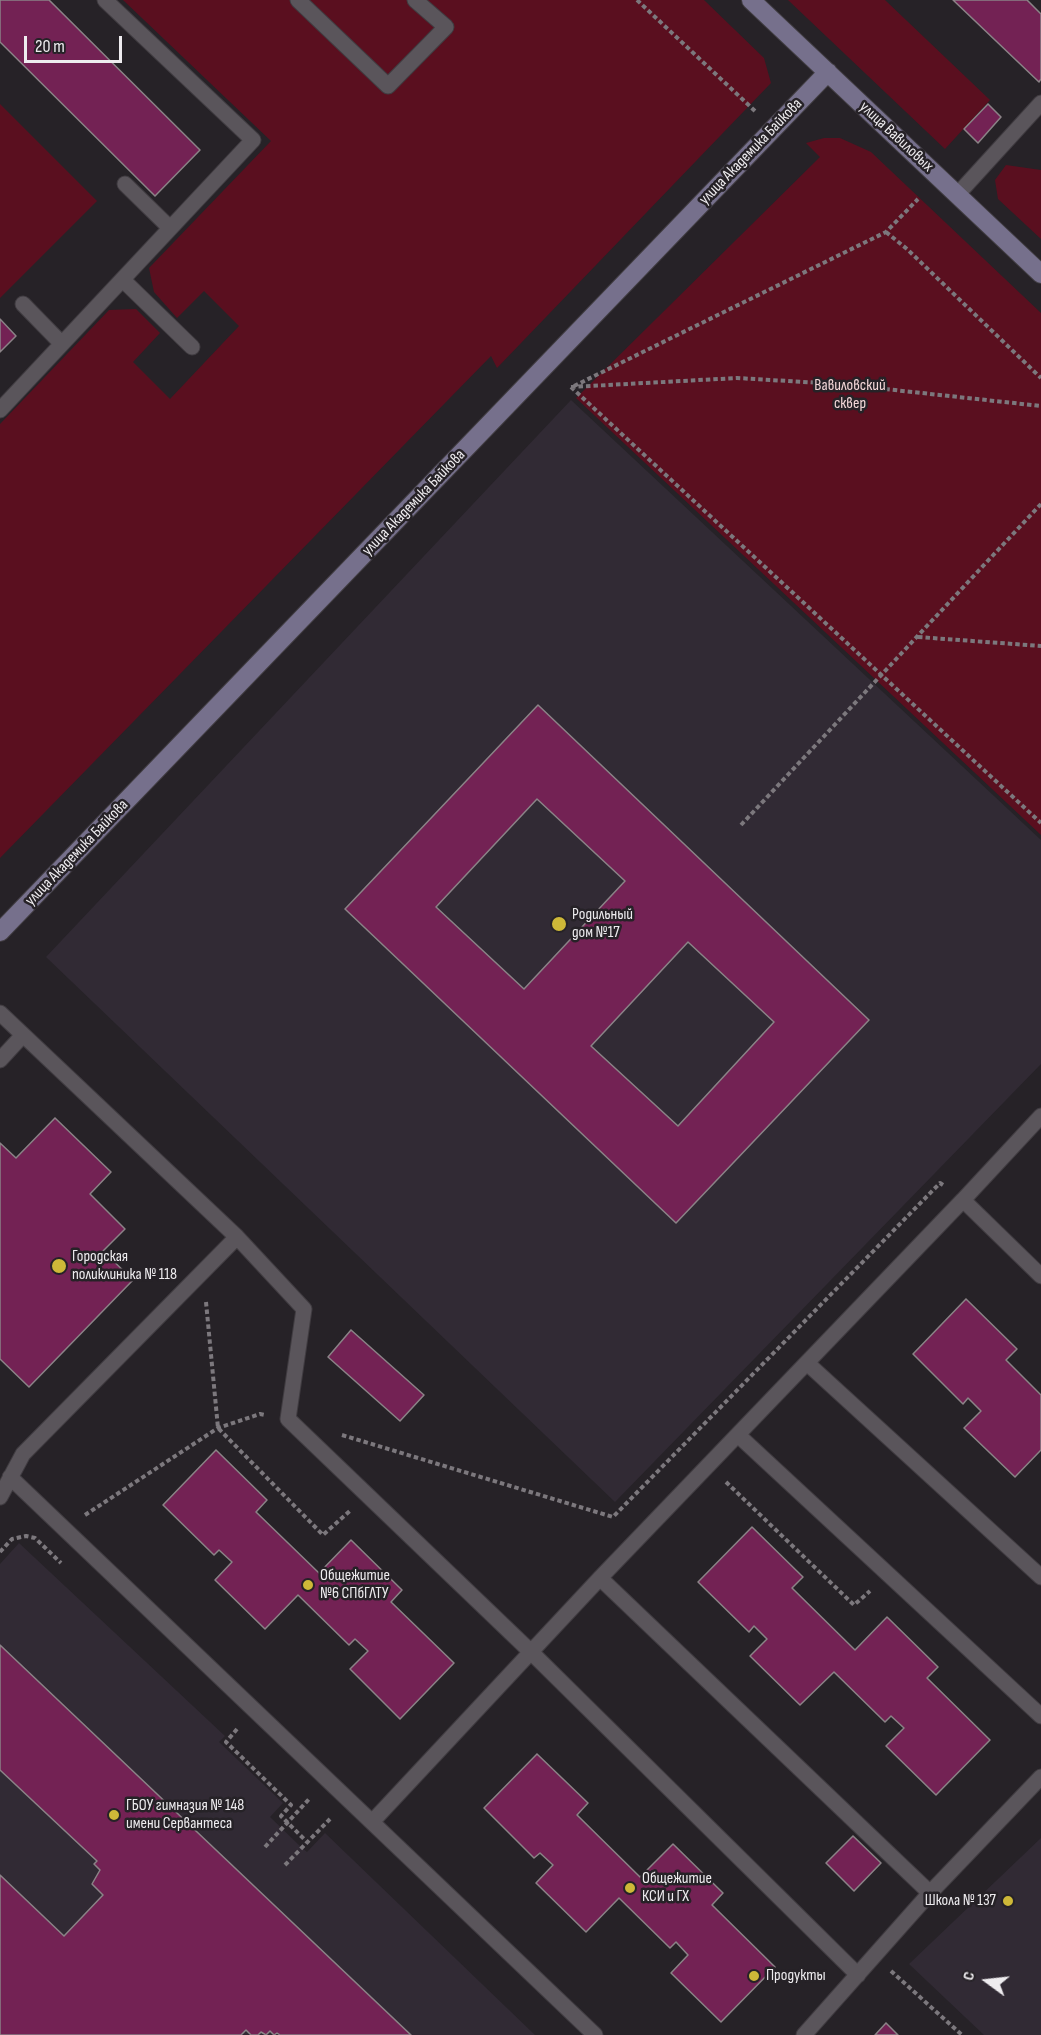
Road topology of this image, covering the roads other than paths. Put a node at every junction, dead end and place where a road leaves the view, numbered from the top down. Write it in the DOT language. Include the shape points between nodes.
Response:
graph roads {
  1 [pos="105,0"];
  2 [pos="298,0"];
  3 [pos="416,0"];
  4 [pos="751,0"];
  5 [pos="828,72"];
  6 [pos="1041,103"];
  7 [pos="125,184"];
  8 [pos="957,195"];
  9 [pos="170,228"];
  10 [pos="1041,274"];
  11 [pos="123,280"];
  12 [pos="22,304"];
  13 [pos="61,343"];
  14 [pos="192,347"];
  15 [pos="0,410"];
  16 [pos="0,932"];
  17 [pos="0,1012"];
  18 [pos="23,1035"];
  19 [pos="0,1060"];
  20 [pos="1041,1116"];
  21 [pos="963,1200"];
  22 [pos="237,1237"];
  23 [pos="1041,1276"];
  24 [pos="807,1363"];
  25 [pos="738,1435"];
  26 [pos="10,1477"];
  27 [pos="0,1497"];
  28 [pos="1041,1577"];
  29 [pos="600,1578"];
  30 [pos="532,1653"];
  31 [pos="1041,1716"];
  32 [pos="1041,1777"];
  33 [pos="372,1822"];
  34 [pos="930,1893"];
  35 [pos="858,1976"];
  36 [pos="595,2035"];
  37 [pos="804,2035"];
  1 -- 9 [label="lane" via="253,140"];
  2 -- 3 [label="lane" via="388,86 446,27"];
  4 -- 5 [label="street, улица Вавиловых"];
  5 -- 8 [label="street, улица Вавиловых"];
  5 -- 16 [label="street, улица Академика Байкова"];
  6 -- 8 [label="lane"];
  7 -- 9 [label="lane"];
  8 -- 10 [label="street, улица Вавиловых"];
  9 -- 11 [label="lane"];
  11 -- 13 [label="lane"];
  11 -- 14 [label="lane"];
  12 -- 13 [label="lane"];
  13 -- 15 [label="lane"];
  17 -- 18 [label="lane"];
  18 -- 19 [label="lane"];
  18 -- 22 [label="lane"];
  20 -- 21 [label="lane"];
  21 -- 23 [label="lane"];
  21 -- 24 [label="lane"];
  22 -- 26 [label="lane" via="23,1454"];
  22 -- 30 [label="lane" via="304,1309 288,1419"];
  24 -- 25 [label="lane"];
  24 -- 28 [label="lane"];
  25 -- 29 [label="lane"];
  25 -- 31 [label="lane"];
  26 -- 27 [label="lane"];
  26 -- 33 [label="lane"];
  29 -- 30 [label="lane"];
  29 -- 34 [label="lane"];
  30 -- 33 [label="lane"];
  30 -- 35 [label="lane"];
  32 -- 34 [label="lane"];
  33 -- 36 [label="lane"];
  34 -- 35 [label="lane"];
  35 -- 37 [label="lane"];
}
